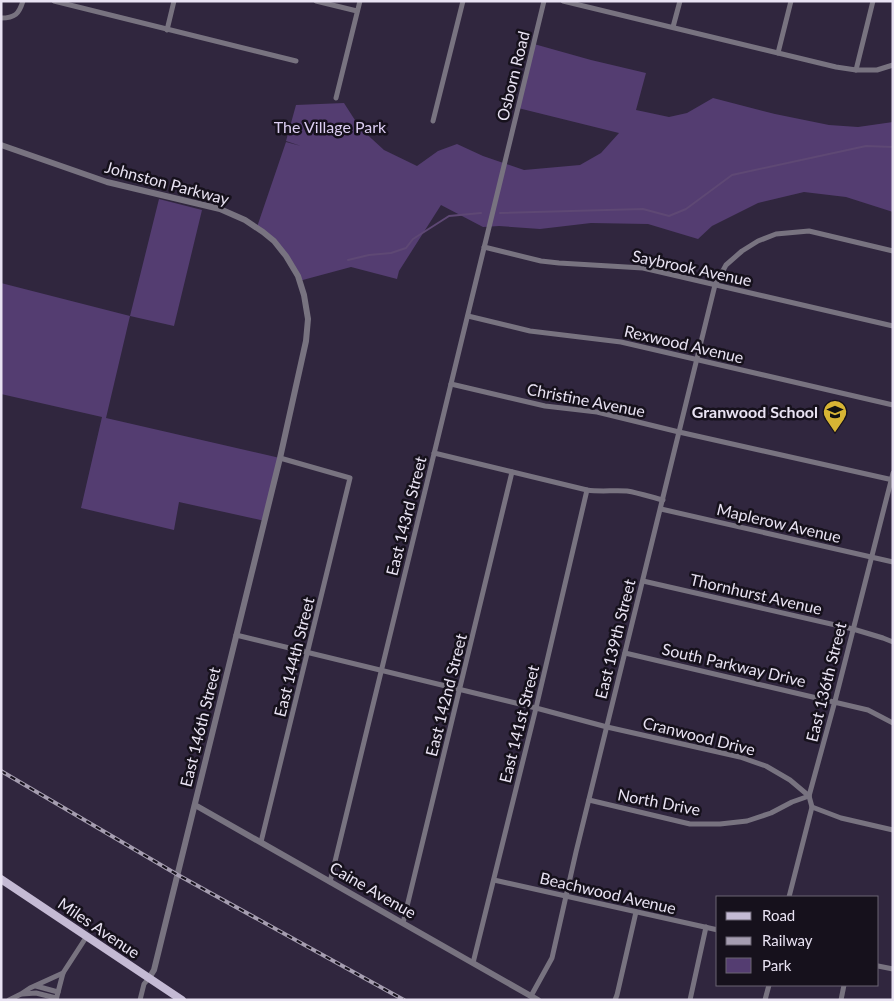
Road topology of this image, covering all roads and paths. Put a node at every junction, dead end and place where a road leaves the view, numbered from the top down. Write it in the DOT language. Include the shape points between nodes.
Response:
graph roads {
  1 [pos="23,1"];
  2 [pos="54,1"];
  3 [pos="174,1"];
  4 [pos="316,1"];
  5 [pos="360,1"];
  6 [pos="463,1"];
  7 [pos="544,1"];
  8 [pos="563,1"];
  9 [pos="680,1"];
  10 [pos="791,1"];
  11 [pos="873,1"];
  12 [pos="357,11"];
  13 [pos="1,18"];
  14 [pos="673,27"];
  15 [pos="168,30"];
  16 [pos="778,54"];
  17 [pos="296,61"];
  18 [pos="893,65"];
  19 [pos="856,70"];
  20 [pos="336,98"];
  21 [pos="433,121"];
  22 [pos="1,145"];
  23 [pos="506,156"];
  24 [pos="484,247"];
  25 [pos="893,251"];
  26 [pos="715,285"];
  27 [pos="468,316"];
  28 [pos="893,326"];
  29 [pos="697,360"];
  30 [pos="451,384"];
  31 [pos="893,405"];
  32 [pos="679,432"];
  33 [pos="434,453"];
  34 [pos="280,458"];
  35 [pos="512,472"];
  36 [pos="893,472"];
  37 [pos="892,480"];
  38 [pos="587,490"];
  39 [pos="663,500"];
  40 [pos="660,508"];
  41 [pos="872,557"];
  42 [pos="893,562"];
  43 [pos="643,581"];
  44 [pos="853,629"];
  45 [pos="236,635"];
  46 [pos="893,642"];
  47 [pos="308,652"];
  48 [pos="625,653"];
  49 [pos="382,670"];
  50 [pos="460,690"];
  51 [pos="835,701"];
  52 [pos="536,708"];
  53 [pos="893,723"];
  54 [pos="607,727"];
  55 [pos="809,796"];
  56 [pos="589,800"];
  57 [pos="195,804"];
  58 [pos="812,807"];
  59 [pos="893,830"];
  60 [pos="261,842"];
  61 [pos="1,879"];
  62 [pos="494,880"];
  63 [pos="330,882"];
  64 [pos="566,896"];
  65 [pos="789,896"];
  66 [pos="636,912"];
  67 [pos="403,923"];
  68 [pos="706,927"];
  69 [pos="716,930"];
  70 [pos="87,936"];
  71 [pos="473,963"];
  72 [pos="879,966"];
  73 [pos="893,969"];
  74 [pos="63,973"];
  75 [pos="148,978"];
  76 [pos="36,986"];
  77 [pos="769,986"];
  78 [pos="844,986"];
  79 [pos="58,992"];
  80 [pos="21,994"];
  81 [pos="531,996"];
  82 [pos="56,999"];
  83 [pos="9,1000"];
  84 [pos="140,1000"];
  85 [pos="182,1000"];
  86 [pos="538,1000"];
  87 [pos="615,1000"];
  88 [pos="690,1000"];
  89 [pos="765,1000"];
  90 [pos="840,1000"];
  1 -- 13 [label="street" via="11,18"];
  2 -- 15 [label="street"];
  3 -- 15 [label="street"];
  4 -- 12 [label="street"];
  5 -- 12 [label="street"];
  6 -- 21 [label="street"];
  7 -- 23 [label="street, Osborn Road"];
  8 -- 14 [label="street"];
  9 -- 14 [label="street"];
  10 -- 16 [label="street"];
  11 -- 19 [label="street"];
  12 -- 20 [label="street"];
  14 -- 16 [label="street"];
  15 -- 17 [label="street"];
  16 -- 19 [label="street"];
  18 -- 19 [label="street" via="877,70"];
  22 -- 34 [label="street, Johnston Parkway" via="107,182 220,209 244,220 274,241 298,276 308,319"];
  23 -- 24 [label="street, East 143rd Street"];
  24 -- 26 [label="street, Saybrook Avenue" via="541,261 643,268"];
  24 -- 27 [label="street, East 143rd Street"];
  25 -- 26 [label="street, East 139th Street" via="809,231 776,234 742,251 726,265"];
  26 -- 28 [label="street, Saybrook Avenue"];
  26 -- 29 [label="street, East 139th Street"];
  27 -- 29 [label="street, Rexwood Avenue" via="530,331 621,342"];
  27 -- 30 [label="street, East 143rd Street"];
  29 -- 31 [label="street, Rexwood Avenue"];
  29 -- 32 [label="street, East 139th Street"];
  30 -- 32 [label="street, Christine Avenue" via="533,404 598,412"];
  30 -- 33 [label="street, East 143rd Street"];
  32 -- 37 [label="street, Christine Avenue"];
  32 -- 39 [label="street, East 139th Street"];
  33 -- 35 [label="street"];
  33 -- 49 [label="street, East 143rd Street"];
  34 -- 45 [label="street, East 146th Street"];
  34 -- 47 [label="street, East 144th Street" via="350,478"];
  35 -- 38 [label="street"];
  35 -- 50 [label="street, East 142nd Street"];
  36 -- 37 [label="street, East 136th Street"];
  37 -- 41 [label="street, East 136th Street"];
  38 -- 39 [label="street" via="629,492"];
  38 -- 52 [label="street, East 141st Street"];
  39 -- 40 [label="street, East 139th Street"];
  40 -- 41 [label="street, Maplerow Avenue"];
  40 -- 43 [label="street, East 139th Street"];
  41 -- 42 [label="street, Maplerow Avenue"];
  41 -- 44 [label="street, East 136th Street"];
  43 -- 44 [label="street, Thornhurst Avenue"];
  43 -- 48 [label="street, East 139th Street"];
  44 -- 46 [label="street, Thornhurst Avenue"];
  44 -- 51 [label="street, East 136th Street"];
  45 -- 47 [label="street, Cranwood Drive"];
  45 -- 57 [label="street, East 146th Street"];
  47 -- 49 [label="street, Cranwood Drive"];
  47 -- 60 [label="street, East 144th Street"];
  48 -- 51 [label="street, South Parkway Drive"];
  48 -- 54 [label="street, East 139th Street"];
  49 -- 50 [label="street, Cranwood Drive"];
  49 -- 63 [label="street, East 143rd Street"];
  50 -- 52 [label="street, Cranwood Drive"];
  50 -- 67 [label="street, East 142nd Street"];
  51 -- 53 [label="street, South Parkway Drive" via="868,710"];
  51 -- 55 [label="street, East 136th Street"];
  52 -- 54 [label="street, Cranwood Drive"];
  52 -- 62 [label="street, East 141st Street"];
  54 -- 55 [label="street, Cranwood Drive" via="740,757 766,766"];
  54 -- 56 [label="street, East 139th Street"];
  55 -- 56 [label="street, North Drive" via="747,821 720,824 690,824"];
  55 -- 58 [label="street"];
  56 -- 64 [label="street, East 139th Street"];
  57 -- 60 [label="street, Caine Avenue"];
  57 -- 75 [label="street, East 146th Street" via="154,970"];
  58 -- 59 [label="street" via="841,818"];
  58 -- 65 [label="street"];
  60 -- 63 [label="street, Caine Avenue"];
  61 -- 70 [label="main road, Miles Avenue"];
  62 -- 64 [label="street, Beachwood Avenue"];
  62 -- 71 [label="street, East 141st Street"];
  63 -- 67 [label="street, Caine Avenue"];
  64 -- 66 [label="street, Beachwood Avenue"];
  64 -- 81 [label="street, East 139th Street" via="552,958"];
  66 -- 68 [label="street, Beachwood Avenue"];
  66 -- 87 [label="street"];
  67 -- 71 [label="street, Caine Avenue"];
  68 -- 69 [label="street, Beachwood Avenue"];
  68 -- 88 [label="street"];
  70 -- 74 [label="street"];
  70 -- 75 [label="main road, Miles Avenue"];
  71 -- 81 [label="street, Caine Avenue"];
  72 -- 73 [label="street"];
  74 -- 76 [label="street"];
  74 -- 79 [label="street"];
  75 -- 84 [label="street, East 146th Street"];
  75 -- 85 [label="main road, Miles Avenue"];
  76 -- 79 [label="street"];
  76 -- 80 [label="street"];
  77 -- 89 [label="street"];
  78 -- 90 [label="street"];
  79 -- 82 [label="street"];
  80 -- 82 [label="street" via="44,994"];
  80 -- 83 [label="street"];
  81 -- 86 [label="street, Caine Avenue"];
}
